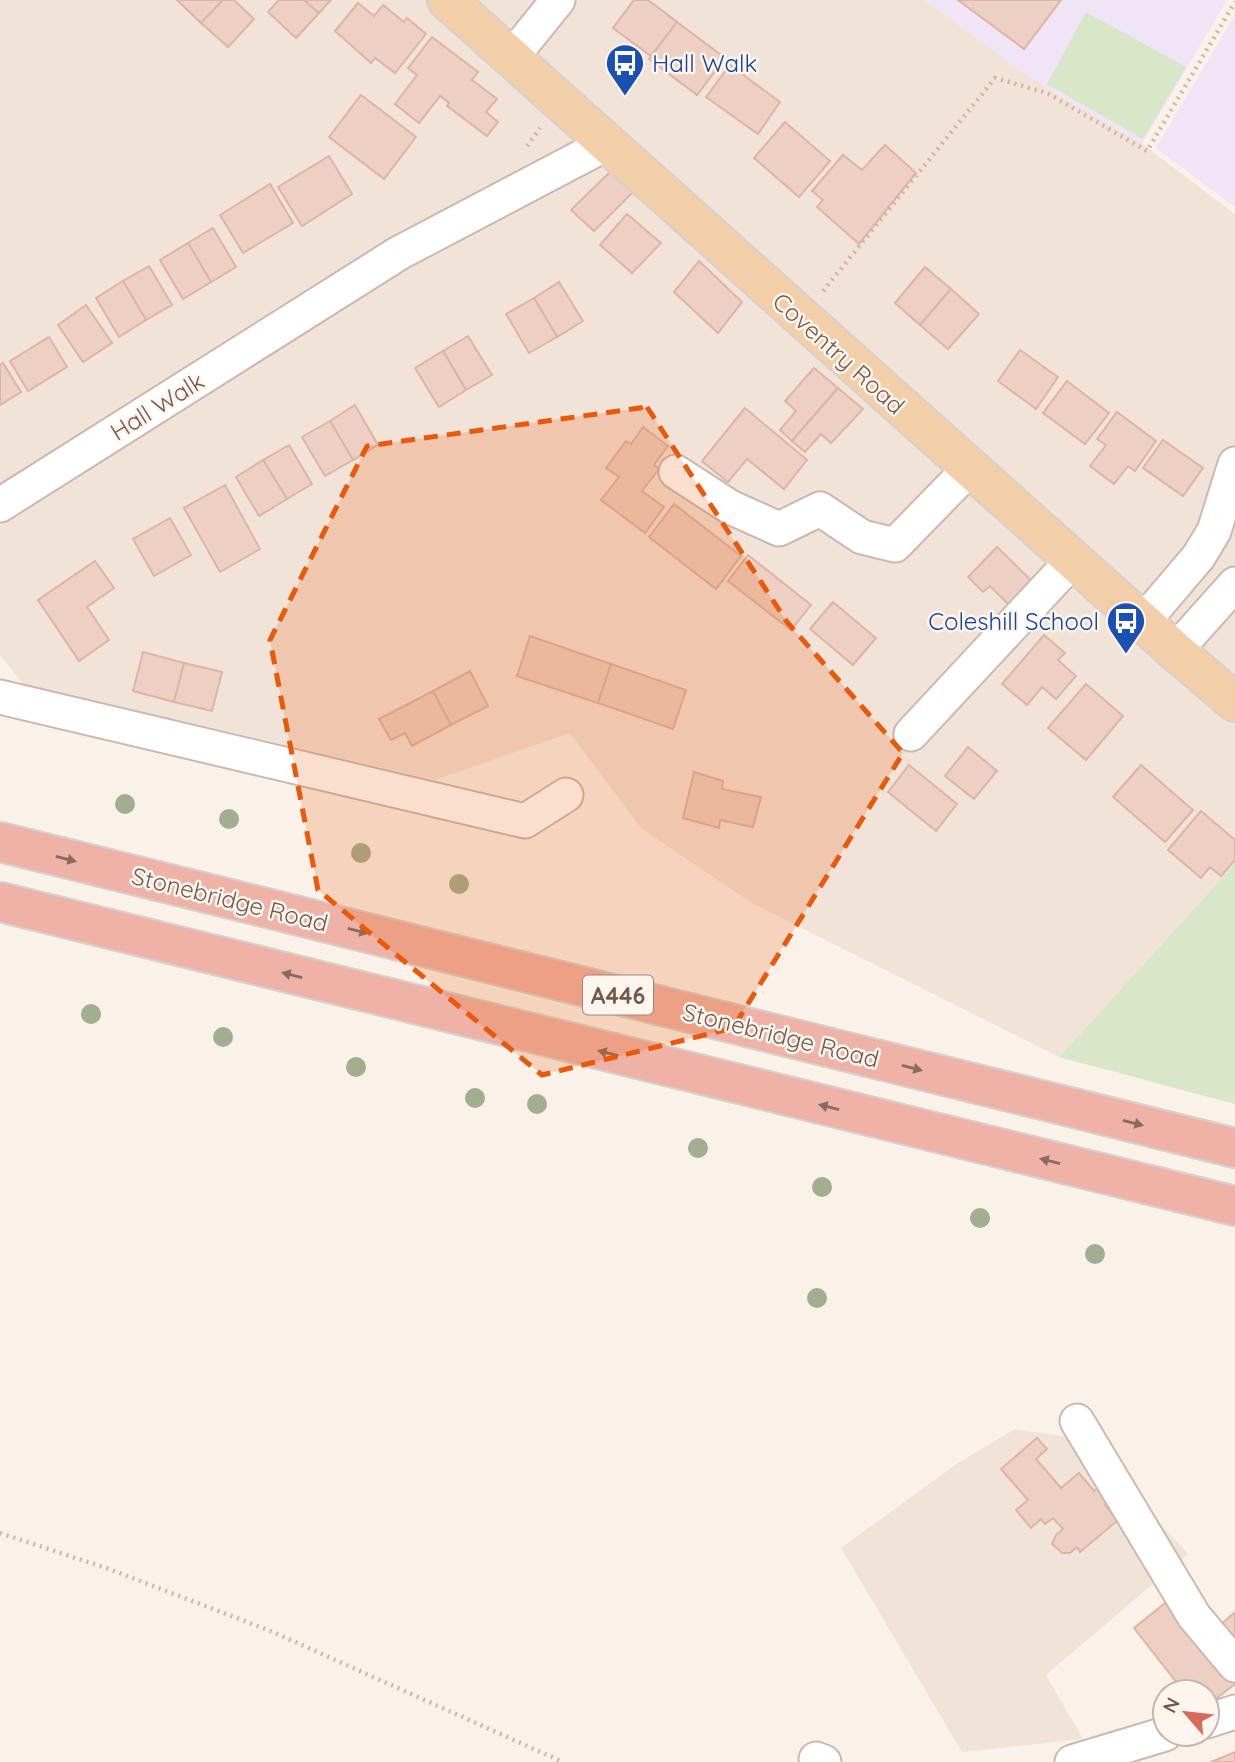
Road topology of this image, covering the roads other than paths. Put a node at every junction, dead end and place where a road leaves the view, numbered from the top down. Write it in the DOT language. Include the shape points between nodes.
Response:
graph roads {
  1 [pos="447,0"];
  2 [pos="558,0"];
  3 [pos="511,58"];
  4 [pos="608,143"];
  5 [pos="1235,464"];
  6 [pos="970,468"];
  7 [pos="676,472"];
  8 [pos="0,505"];
  9 [pos="1073,560"];
  10 [pos="1235,584"];
  11 [pos="1143,622"];
  12 [pos="1175,651"];
  13 [pos="0,697"];
  14 [pos="1235,702"];
  15 [pos="911,734"];
  16 [pos="566,795"];
  17 [pos="0,842"];
  18 [pos="0,902"];
  19 [pos="1235,1148"];
  20 [pos="1235,1206"];
  21 [pos="1077,1421"];
  22 [pos="1235,1665"];
  23 [pos="1151,1738"];
  24 [pos="1072,1762"];
  1 -- 3 [label="main road, Coventry Road"];
  2 -- 3 [label="street"];
  3 -- 4 [label="main road, Coventry Road"];
  4 -- 6 [label="main road, Coventry Road"];
  4 -- 8 [label="street, Hall Walk" via="399,253"];
  5 -- 11 [label="street" via="1214,531 1199,556"];
  6 -- 7 [label="street" via="895,545 862,537 820,509 779,529 730,507"];
  6 -- 9 [label="main road, Coventry Road"];
  9 -- 11 [label="main road, Coventry Road"];
  9 -- 15 [label="street"];
  10 -- 12 [label="street"];
  11 -- 12 [label="main road, Coventry Road"];
  12 -- 14 [label="main road, Coventry Road"];
  13 -- 16 [label="street" via="525,821"];
  17 -- 19 [label="highway, Stonebridge Road / A446, one-way"];
  20 -- 18 [label="highway, A446, one-way"];
  21 -- 22 [label="street" via="1194,1616"];
  23 -- 24 [label="street"];
}
